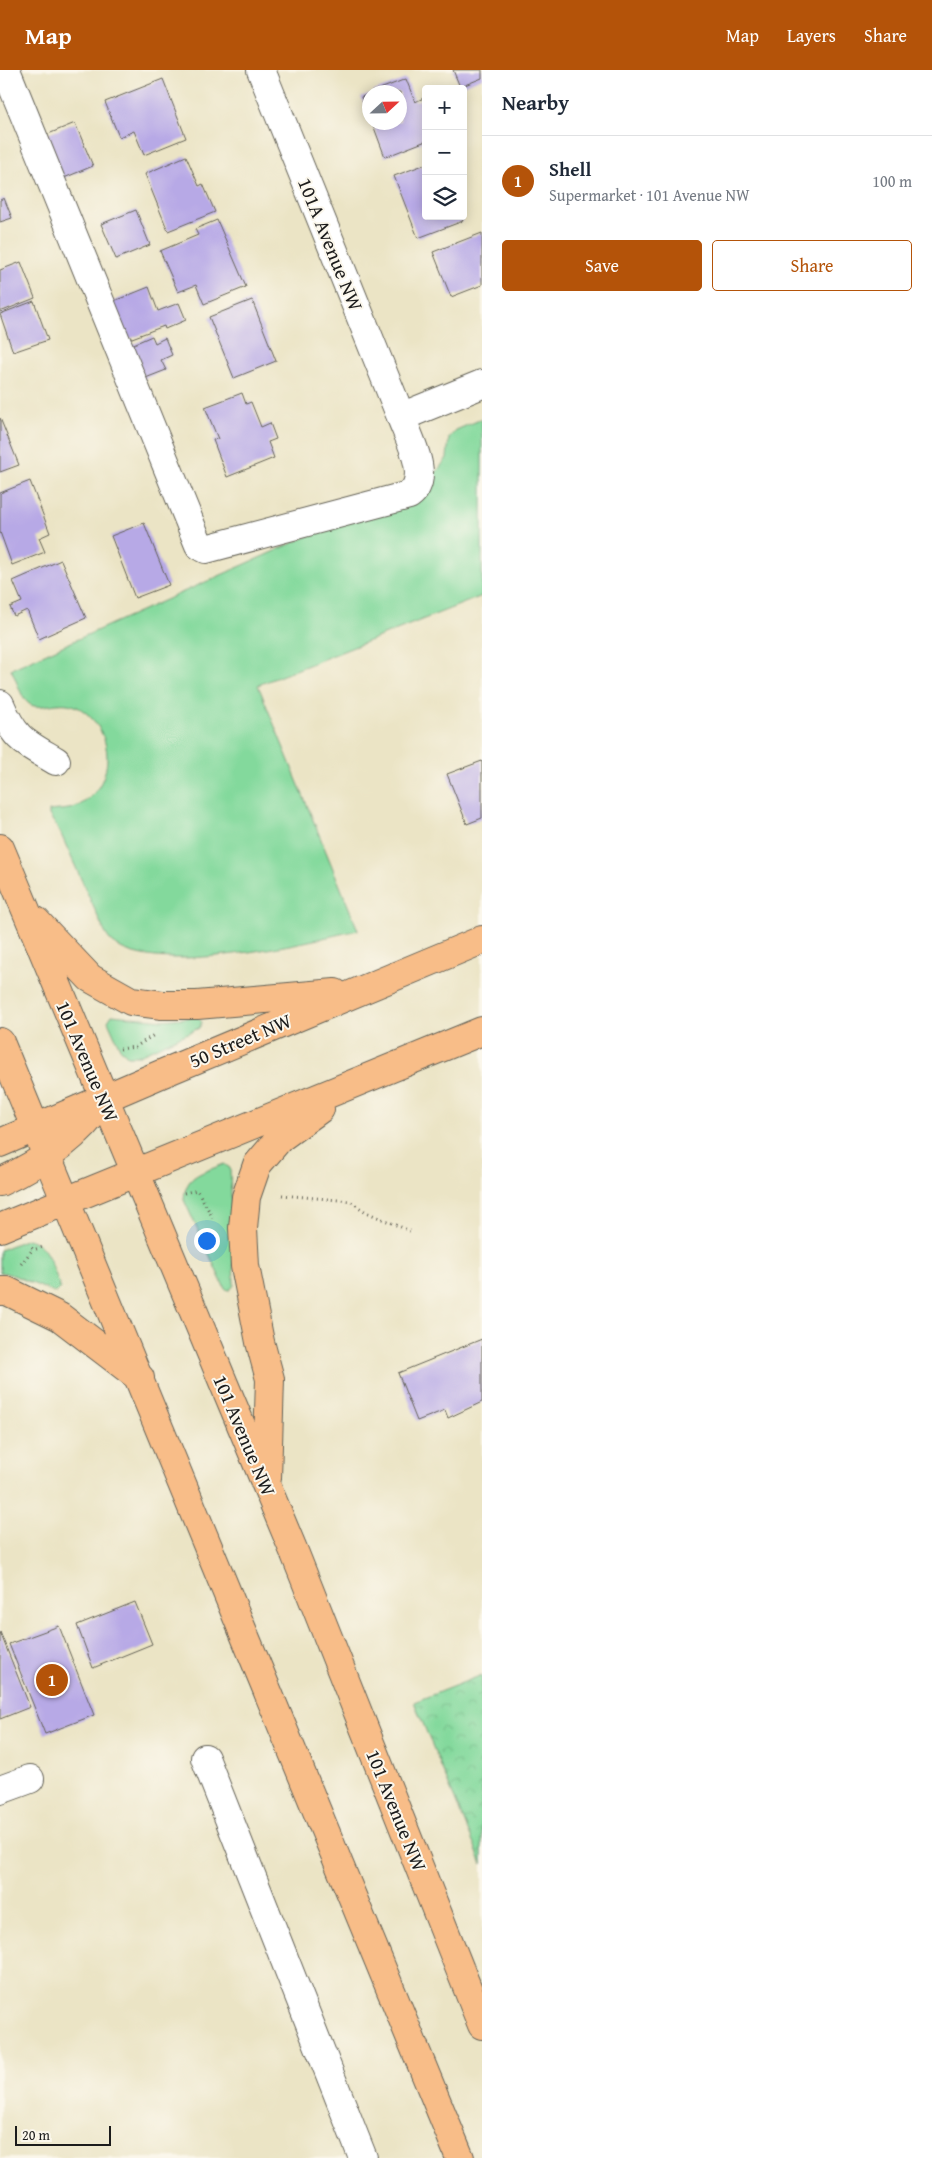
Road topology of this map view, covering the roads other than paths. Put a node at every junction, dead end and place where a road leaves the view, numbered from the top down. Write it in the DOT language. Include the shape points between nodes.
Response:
graph roads {
  1 [pos="6,70"];
  2 [pos="261,70"];
  3 [pos="482,384"];
  4 [pos="401,417"];
  5 [pos="2,712"];
  6 [pos="56,761"];
  7 [pos="0,848"];
  8 [pos="24,908"];
  9 [pos="482,940"];
  10 [pos="359,991"];
  11 [pos="482,1032"];
  12 [pos="0,1042"];
  13 [pos="359,1082"];
  14 [pos="104,1098"];
  15 [pos="36,1127"];
  16 [pos="0,1143"];
  17 [pos="48,1155"];
  18 [pos="135,1173"];
  19 [pos="0,1182"];
  20 [pos="67,1201"];
  21 [pos="0,1228"];
  22 [pos="0,1290"];
  23 [pos="140,1378"];
  24 [pos="267,1486"];
  25 [pos="205,1758"];
  26 [pos="30,1779"];
  27 [pos="0,1790"];
  28 [pos="482,2024"];
  29 [pos="363,2158"];
  30 [pos="460,2158"];
  1 -- 4 [label="street, 101A Avenue NW" via="199,546 206,549 409,496 420,481 419,470"];
  2 -- 4 [label="street, 101A Avenue NW"];
  3 -- 4 [label="street"];
  5 -- 6 [label="street" via="16,736"];
  7 -- 8 [label="main road, 101 Avenue NW"];
  8 -- 10 [label="main road" via="90,978 131,1001 197,1005"];
  8 -- 14 [label="main road, 101 Avenue NW"];
  9 -- 10 [label="main road, 50 Street NW"];
  10 -- 14 [label="main road, 50 Street NW"];
  11 -- 13 [label="main road"];
  12 -- 15 [label="main road"];
  13 -- 18 [label="main road"];
  13 -- 24 [label="main road" via="280,1138 257,1165 246,1197 243,1228 246,1266 270,1379"];
  14 -- 15 [label="main road, 50 Street NW"];
  14 -- 17 [label="main road" via="80,1130"];
  14 -- 18 [label="main road, 101 Avenue NW"];
  15 -- 16 [label="main road, 50 Street NW"];
  15 -- 17 [label="main road"];
  17 -- 19 [label="main road"];
  17 -- 20 [label="main road"];
  18 -- 20 [label="main road"];
  18 -- 24 [label="main road, 101 Avenue NW"];
  20 -- 21 [label="main road"];
  20 -- 23 [label="main road"];
  22 -- 23 [label="main road" via="60,1317"];
  23 -- 30 [label="main road"];
  24 -- 28 [label="main road, 101 Avenue NW"];
  25 -- 29 [label="street"];
  26 -- 27 [label="street"];
}
